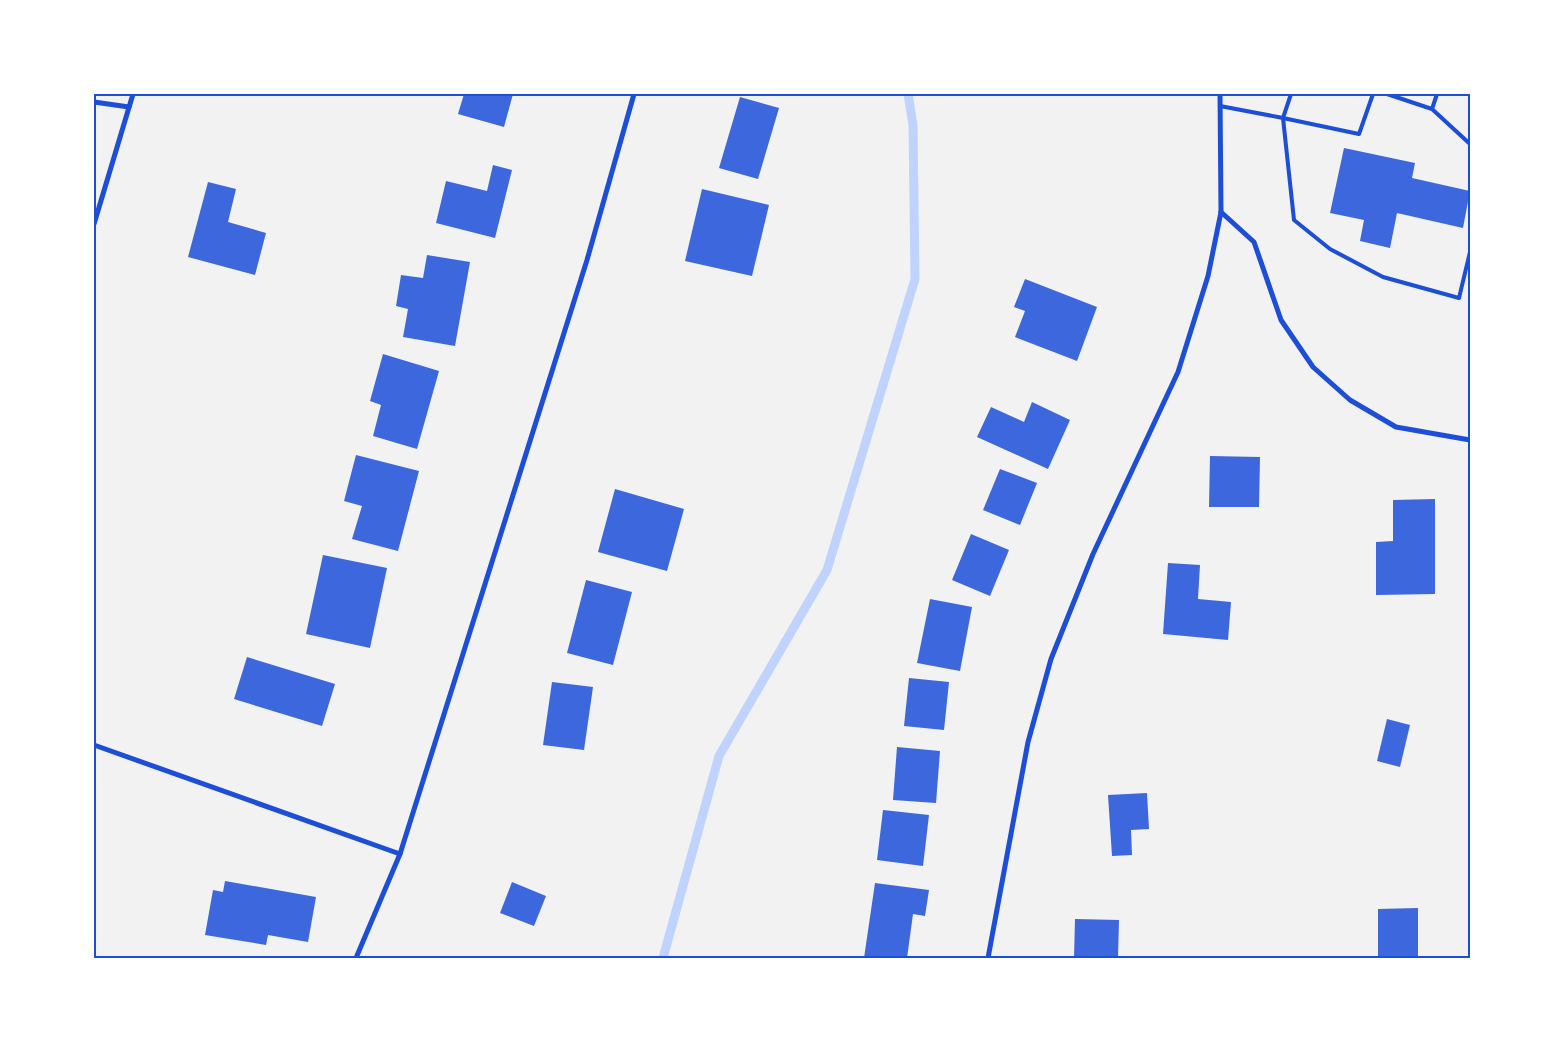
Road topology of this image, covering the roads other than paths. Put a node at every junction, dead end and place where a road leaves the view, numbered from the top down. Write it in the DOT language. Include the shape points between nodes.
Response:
graph roads {
  1 [pos="133,94"];
  2 [pos="634,94"];
  3 [pos="1220,94"];
  4 [pos="1291,94"];
  5 [pos="1373,94"];
  6 [pos="1387,94"];
  7 [pos="1437,94"];
  8 [pos="94,102"];
  9 [pos="1220,106"];
  10 [pos="129,107"];
  11 [pos="1432,109"];
  12 [pos="1283,118"];
  13 [pos="1470,144"];
  14 [pos="1221,212"];
  15 [pos="94,224"];
  16 [pos="1470,252"];
  17 [pos="1470,440"];
  18 [pos="94,745"];
  19 [pos="400,854"];
  20 [pos="356,958"];
  21 [pos="988,958"];
  1 -- 10 [label="street"];
  2 -- 19 [label="street" via="587,260"];
  3 -- 9 [label="street"];
  4 -- 12 [label="lane"];
  5 -- 12 [label="lane" via="1358,134"];
  6 -- 11 [label="lane"];
  7 -- 11 [label="lane"];
  8 -- 10 [label="street"];
  9 -- 12 [label="lane"];
  9 -- 14 [label="street"];
  10 -- 15 [label="street"];
  11 -- 13 [label="lane"];
  12 -- 16 [label="lane" via="1294,220 1330,249 1383,277 1458,298"];
  14 -- 17 [label="street" via="1254,242 1281,320 1313,367 1350,400 1396,427"];
  14 -- 21 [label="street" via="1208,276 1178,372 1093,554 1052,659 1028,742"];
  18 -- 19 [label="street"];
  19 -- 20 [label="street"];
}
